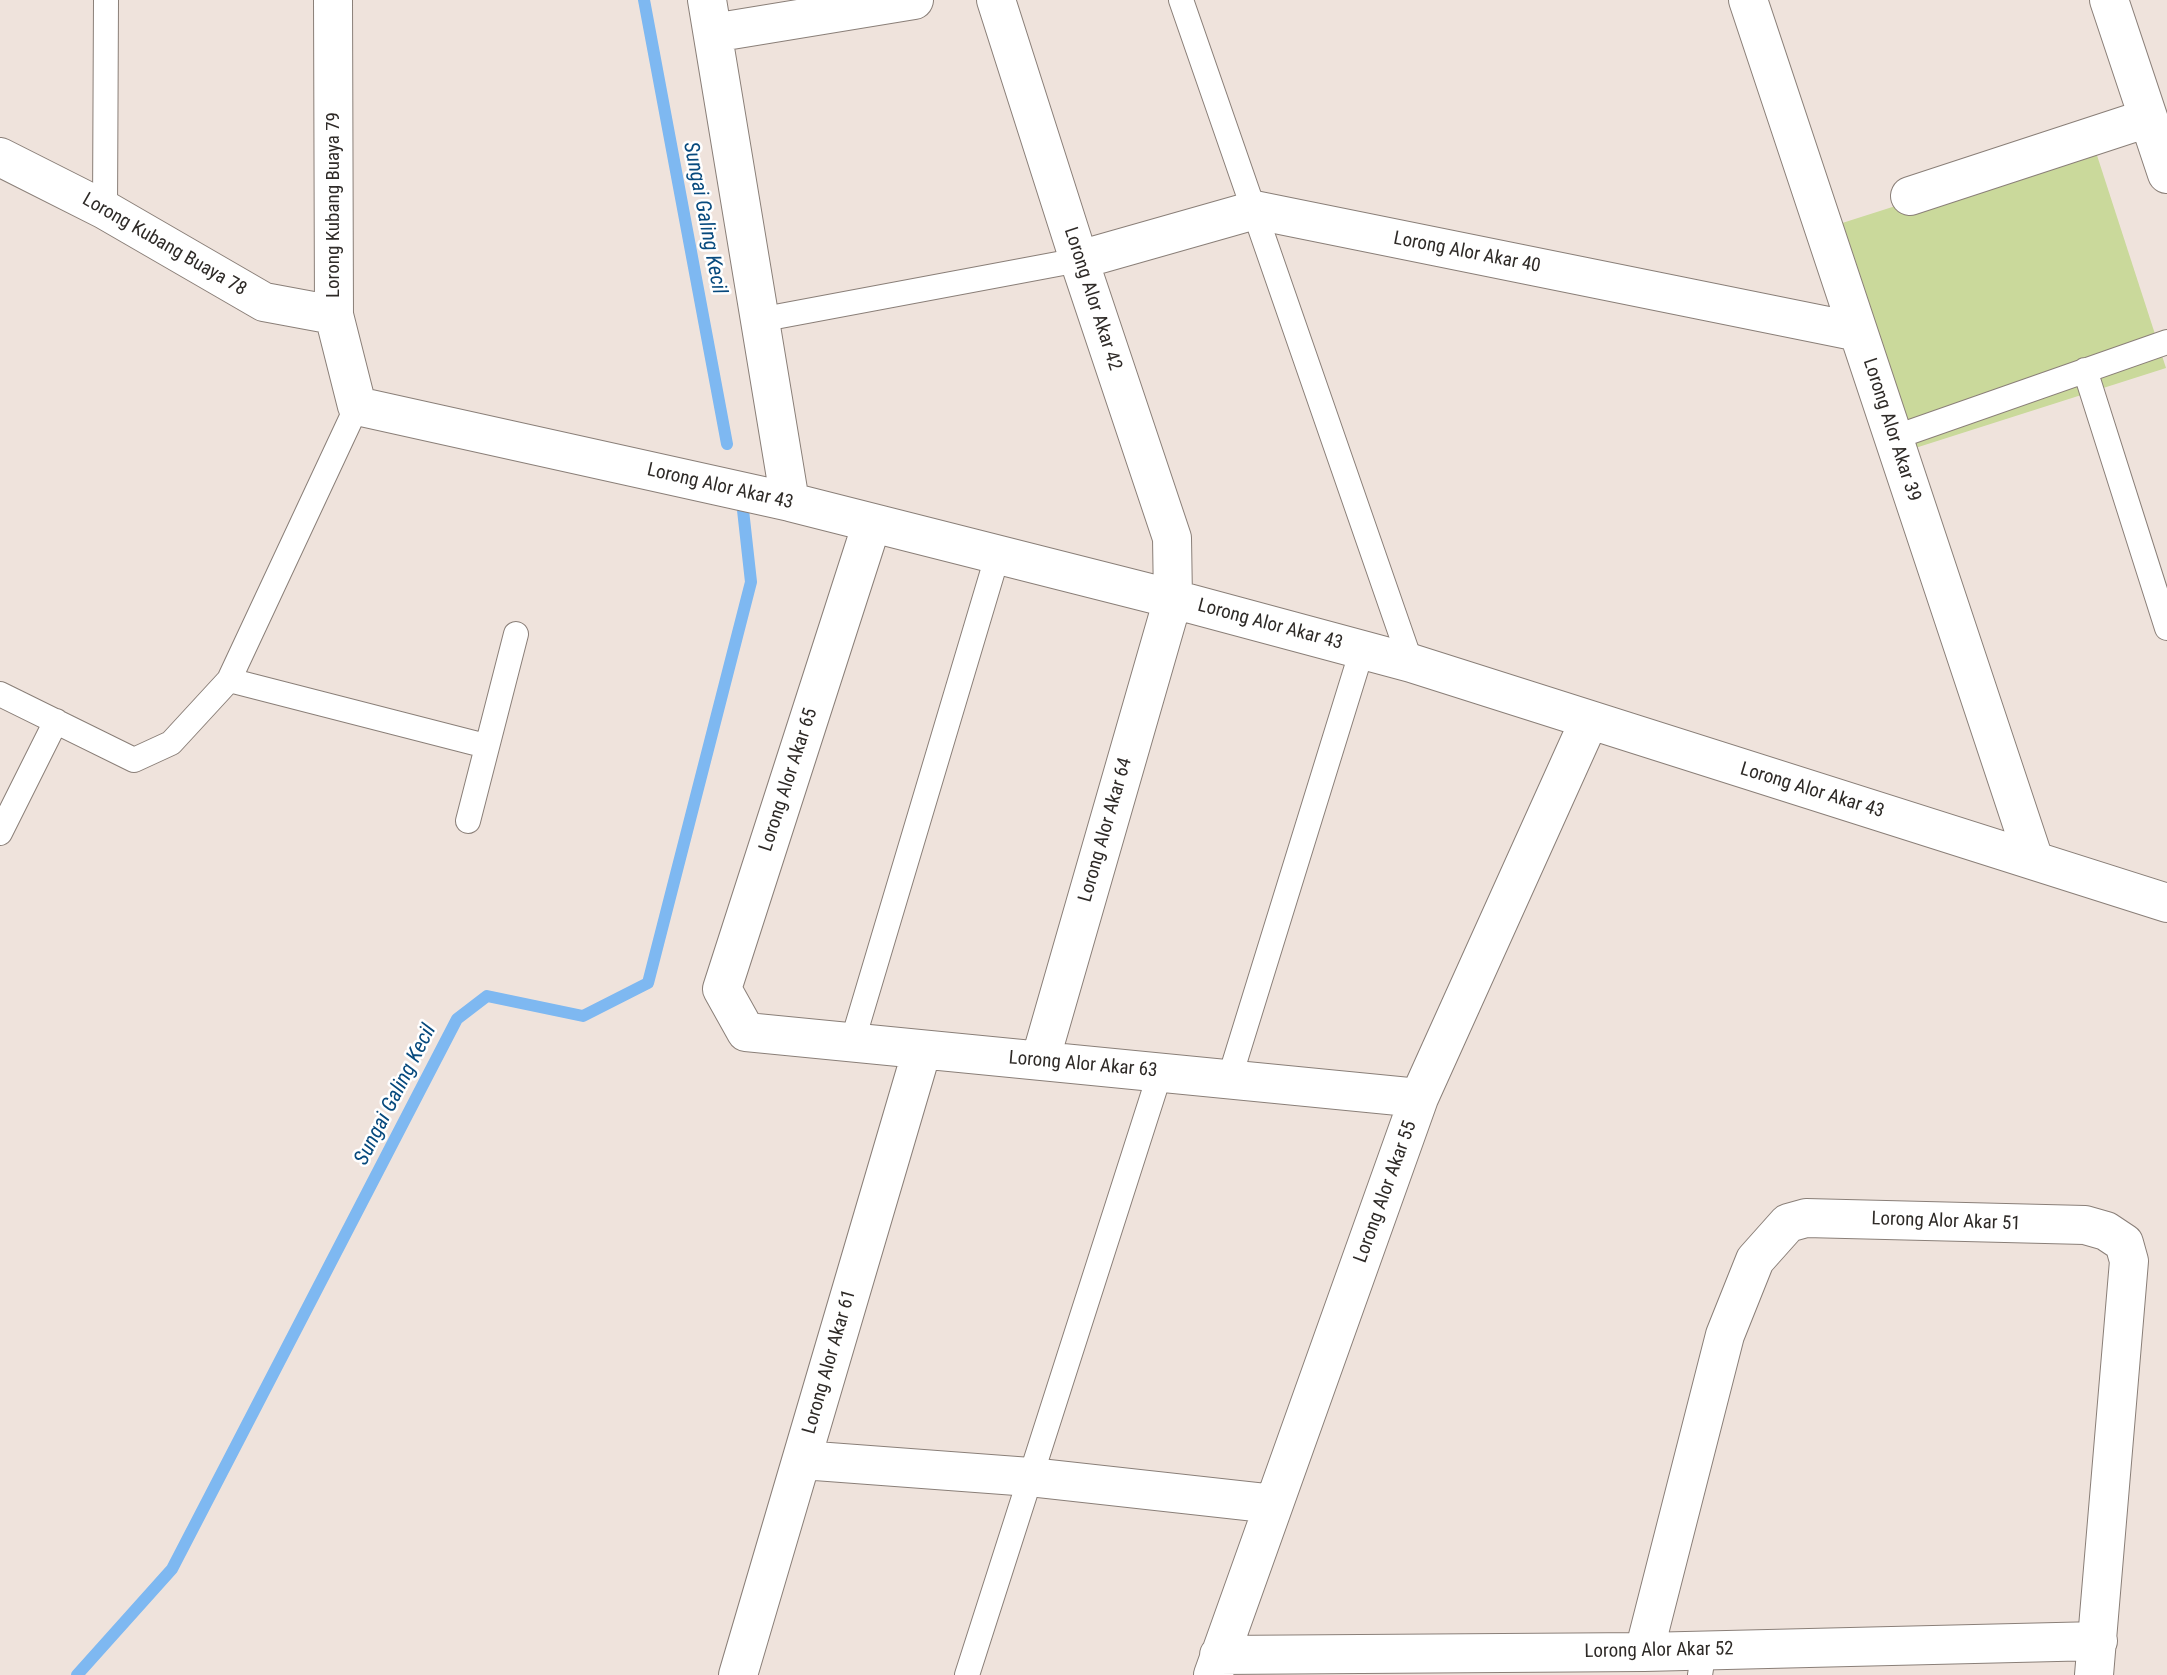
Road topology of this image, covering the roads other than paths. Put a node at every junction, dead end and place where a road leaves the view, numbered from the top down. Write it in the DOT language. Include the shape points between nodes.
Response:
graph roads {
  1 [pos="106,0"];
  2 [pos="333,0"];
  3 [pos="914,0"];
  4 [pos="996,0"];
  5 [pos="1181,0"];
  6 [pos="1748,0"];
  7 [pos="2109,0"];
  8 [pos="710,17"];
  9 [pos="2148,118"];
  10 [pos="0,157"];
  11 [pos="2167,174"];
  12 [pos="1910,196"];
  13 [pos="105,210"];
  14 [pos="1255,210"];
  15 [pos="1079,260"];
  16 [pos="334,315"];
  17 [pos="759,320"];
  18 [pos="1858,332"];
  19 [pos="2167,342"];
  20 [pos="2085,370"];
  21 [pos="357,406"];
  22 [pos="1893,438"];
  23 [pos="790,502"];
  24 [pos="872,523"];
  25 [pos="997,556"];
  26 [pos="1172,599"];
  27 [pos="2167,628"];
  28 [pos="516,634"];
  29 [pos="1362,650"];
  30 [pos="1411,663"];
  31 [pos="229,680"];
  32 [pos="0,694"];
  33 [pos="56,721"];
  34 [pos="1589,721"];
  35 [pos="486,746"];
  36 [pos="468,821"];
  37 [pos="0,834"];
  38 [pos="2034,860"];
  39 [pos="2167,904"];
  40 [pos="746,1032"];
  41 [pos="852,1043"];
  42 [pos="922,1050"];
  43 [pos="1040,1061"];
  44 [pos="1160,1073"];
  45 [pos="1229,1080"];
  46 [pos="1419,1098"];
  47 [pos="802,1460"];
  48 [pos="1030,1477"];
  49 [pos="1274,1504"];
  50 [pos="1644,1651"];
  51 [pos="2096,1658"];
  52 [pos="1702,1663"];
  53 [pos="1216,1665"];
  54 [pos="738,1675"];
  55 [pos="967,1675"];
  1 -- 13 [label="lane"];
  2 -- 16 [label="street, Lorong Kubang Buaya 79"];
  3 -- 8 [label="street"];
  4 -- 15 [label="street, Lorong Alor Akar 42"];
  5 -- 14 [label="lane"];
  6 -- 18 [label="street, Lorong Alor Akar 39"];
  7 -- 9 [label="street"];
  8 -- 17 [label="street"];
  9 -- 11 [label="street"];
  9 -- 12 [label="street"];
  10 -- 13 [label="street, Lorong Kubang Buaya 78"];
  13 -- 16 [label="street, Lorong Kubang Buaya 78" via="264,302"];
  14 -- 15 [label="street, Lorong Alor Akar 40"];
  14 -- 18 [label="street, Lorong Alor Akar 40"];
  14 -- 30 [label="lane"];
  15 -- 17 [label="lane"];
  15 -- 26 [label="street, Lorong Alor Akar 42" via="1172,538"];
  16 -- 21 [label="street, Lorong Kubang Buaya 79"];
  17 -- 23 [label="street"];
  18 -- 22 [label="street, Lorong Alor Akar 39"];
  19 -- 20 [label="lane"];
  20 -- 22 [label="lane"];
  20 -- 27 [label="lane"];
  21 -- 23 [label="street, Lorong Alor Akar 43"];
  21 -- 31 [label="lane"];
  22 -- 38 [label="street, Lorong Alor Akar 39"];
  23 -- 24 [label="street, Lorong Alor Akar 43"];
  24 -- 25 [label="street, Lorong Alor Akar 43"];
  24 -- 40 [label="street, Lorong Alor Akar 65" via="722,989"];
  25 -- 26 [label="street, Lorong Alor Akar 43"];
  25 -- 41 [label="lane"];
  26 -- 29 [label="street, Lorong Alor Akar 43"];
  26 -- 43 [label="street, Lorong Alor Akar 64"];
  28 -- 35 [label="lane"];
  29 -- 30 [label="street, Lorong Alor Akar 43"];
  29 -- 45 [label="lane"];
  30 -- 34 [label="street, Lorong Alor Akar 43"];
  31 -- 33 [label="lane" via="170,743 134,760"];
  31 -- 35 [label="lane"];
  32 -- 33 [label="lane"];
  33 -- 37 [label="lane"];
  34 -- 38 [label="street, Lorong Alor Akar 43"];
  34 -- 46 [label="street, Lorong Alor Akar 55"];
  35 -- 36 [label="lane"];
  38 -- 39 [label="street, Lorong Alor Akar 43"];
  40 -- 41 [label="street, Lorong Alor Akar 63"];
  41 -- 42 [label="street, Lorong Alor Akar 63"];
  42 -- 43 [label="street, Lorong Alor Akar 63"];
  42 -- 47 [label="street, Lorong Alor Akar 61"];
  43 -- 44 [label="street, Lorong Alor Akar 63"];
  44 -- 45 [label="street, Lorong Alor Akar 63"];
  44 -- 48 [label="lane"];
  45 -- 46 [label="street, Lorong Alor Akar 63"];
  46 -- 49 [label="street, Lorong Alor Akar 55"];
  47 -- 48 [label="street"];
  47 -- 54 [label="street, Lorong Alor Akar 61"];
  48 -- 49 [label="street"];
  48 -- 55 [label="lane"];
  49 -- 53 [label="street, Lorong Alor Akar 55"];
  50 -- 51 [label="street, Lorong Alor Akar 51" via="1725,1335 1755,1260 1788,1223 1806,1218 2085,1225 2124,1242 2129,1261"];
  50 -- 52 [label="street, Lorong Alor Akar 52"];
  50 -- 53 [label="street, Lorong Alor Akar 52"];
  51 -- 52 [label="street, Lorong Alor Akar 52"];
}
